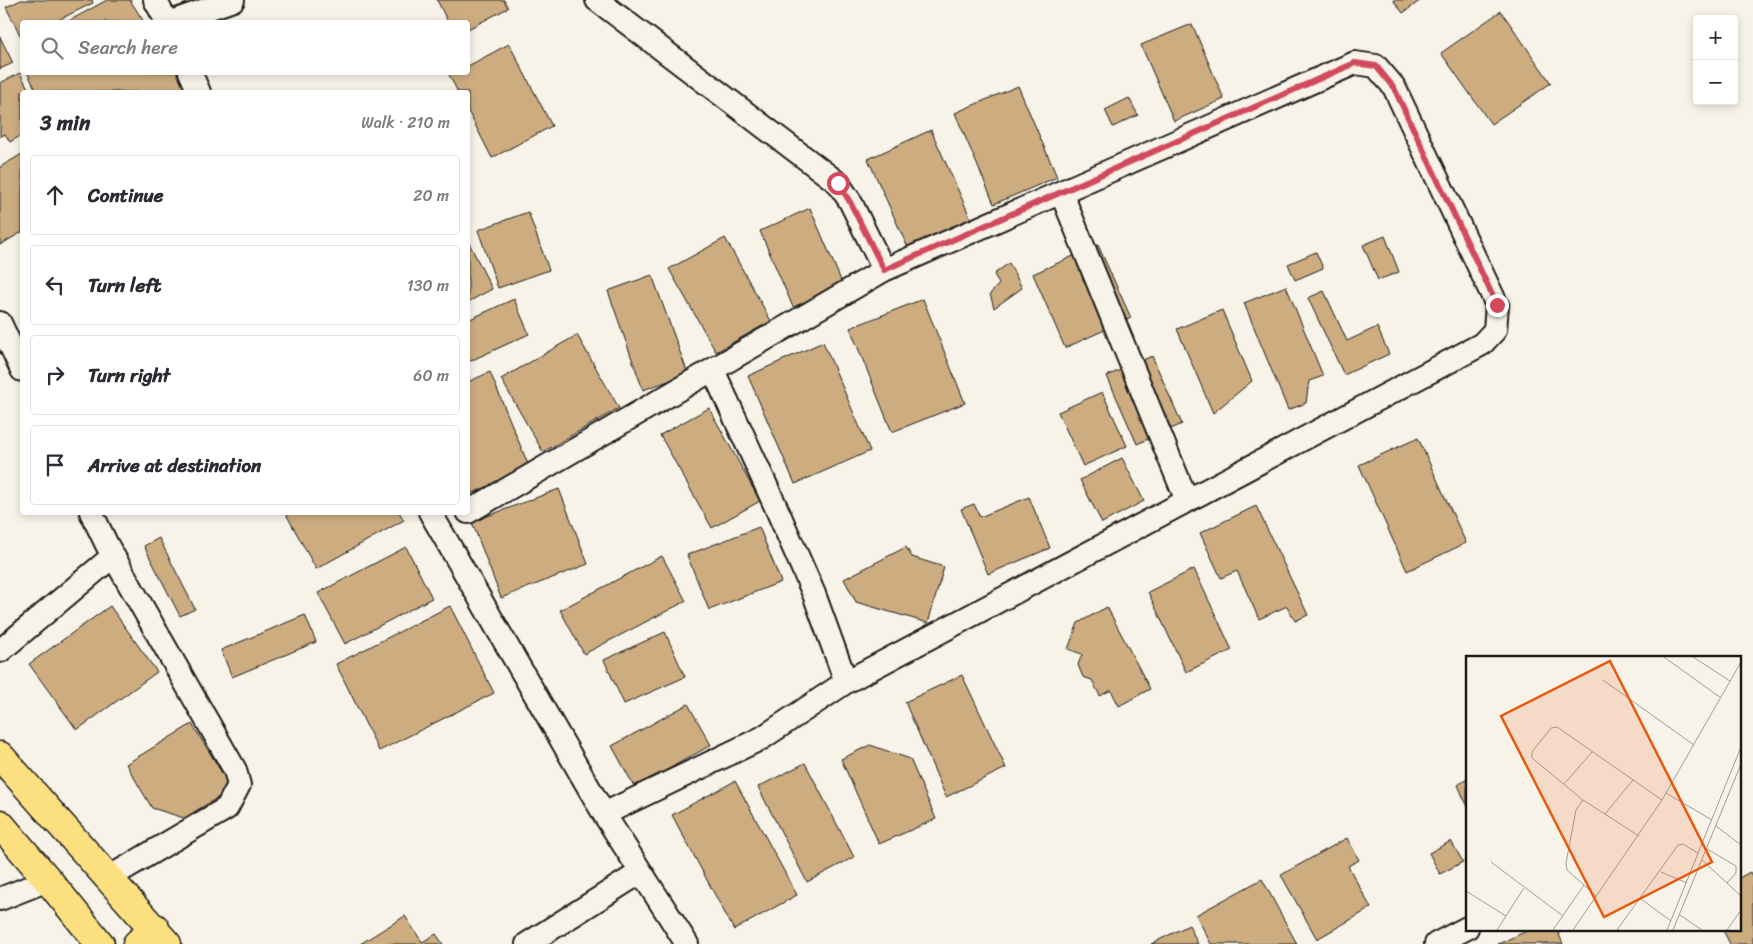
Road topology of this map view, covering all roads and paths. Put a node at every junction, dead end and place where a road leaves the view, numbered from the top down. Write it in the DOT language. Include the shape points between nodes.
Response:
graph roads {
  1 [pos="155,0"];
  2 [pos="233,0"];
  3 [pos="597,0"];
  4 [pos="166,20"];
  5 [pos="177,20"];
  6 [pos="192,75"];
  7 [pos="199,90"];
  8 [pos="1061,192"];
  9 [pos="884,270"];
  10 [pos="0,324"];
  11 [pos="20,366"];
  12 [pos="713,370"];
  13 [pos="1188,501"];
  14 [pos="470,510"];
  15 [pos="92,515"];
  16 [pos="456,515"];
  17 [pos="435,521"];
  18 [pos="113,556"];
  19 [pos="0,651"];
  20 [pos="846,682"];
  21 [pos="0,756"];
  22 [pos="604,814"];
  23 [pos="0,824"];
  24 [pos="641,872"];
  25 [pos="110,878"];
  26 [pos="48,880"];
  27 [pos="0,899"];
  28 [pos="1466,929"];
  29 [pos="153,939"];
  30 [pos="100,944"];
  31 [pos="527,944"];
  32 [pos="687,944"];
  33 [pos="1436,944"];
  1 -- 4 [label="street"];
  2 -- 5 [label="street"];
  3 -- 9 [label="street" via="838,183"];
  6 -- 7 [label="street"];
  8 -- 9 [label="street"];
  8 -- 13 [label="street"];
  8 -- 13 [label="street" via="1355,63 1376,66 1394,88 1497,305 1495,330 1482,344"];
  9 -- 12 [label="street"];
  10 -- 11 [label="street"];
  12 -- 14 [label="street"];
  12 -- 20 [label="street" via="810,586"];
  13 -- 20 [label="street"];
  15 -- 18 [label="street"];
  16 -- 17 [label="street"];
  17 -- 22 [label="street"];
  18 -- 19 [label="street"];
  18 -- 25 [label="street" via="235,770 239,785 227,808"];
  20 -- 22 [label="street" via="762,738"];
  21 -- 25 [label="main road"];
  22 -- 24 [label="street"];
  23 -- 26 [label="main road"];
  24 -- 31 [label="street"];
  24 -- 32 [label="street"];
  25 -- 29 [label="main road"];
  26 -- 27 [label="street"];
  26 -- 30 [label="main road"];
  28 -- 33 [label="street"];
}
